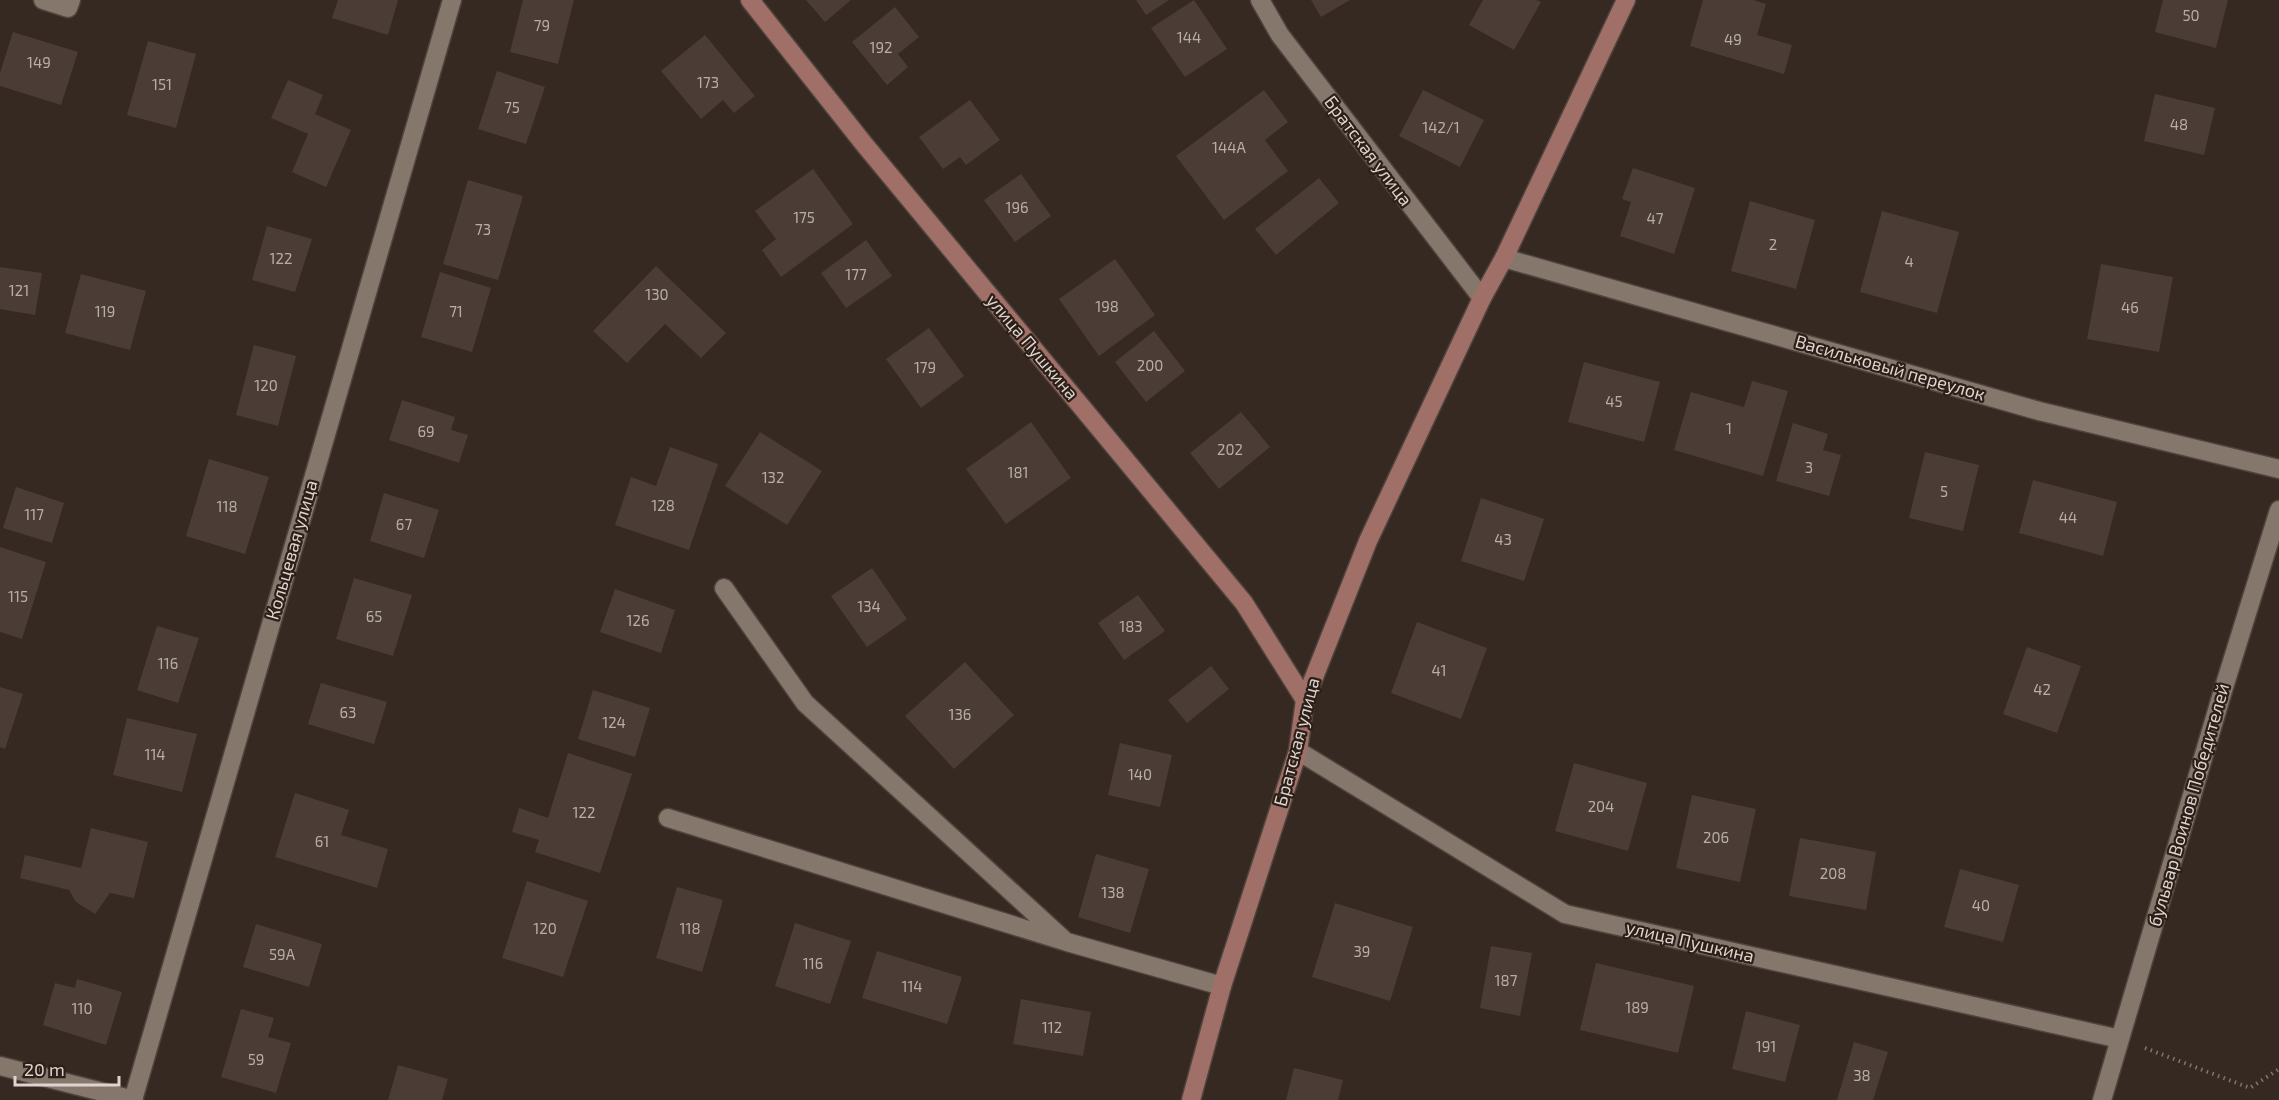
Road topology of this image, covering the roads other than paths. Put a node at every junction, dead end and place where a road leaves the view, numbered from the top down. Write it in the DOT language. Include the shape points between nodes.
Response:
graph roads {
  1 [pos="43,0"];
  2 [pos="71,0"];
  3 [pos="452,0"];
  4 [pos="750,0"];
  5 [pos="1260,0"];
  6 [pos="1626,0"];
  7 [pos="1504,258"];
  8 [pos="1482,298"];
  9 [pos="2279,469"];
  10 [pos="2279,510"];
  11 [pos="724,588"];
  12 [pos="1305,700"];
  13 [pos="1298,750"];
  14 [pos="668,818"];
  15 [pos="1067,942"];
  16 [pos="1222,986"];
  17 [pos="2120,1039"];
  18 [pos="0,1066"];
  19 [pos="133,1100"];
  20 [pos="1191,1100"];
  21 [pos="2102,1100"];
  1 -- 2 [label="street" via="68,8"];
  3 -- 19 [label="street, Кольцевая улица"];
  4 -- 12 [label="main road, улица Пушкина" via="864,144 1244,603"];
  5 -- 8 [label="street, Братская улица" via="1280,35"];
  6 -- 7 [label="main road, Братская улица"];
  7 -- 8 [label="main road, Братская улица"];
  7 -- 9 [label="street, Васильковый переулок" via="2039,411"];
  8 -- 12 [label="main road, Братская улица" via="1368,541"];
  10 -- 17 [label="street, бульвар Воинов Победителей"];
  11 -- 15 [label="street" via="805,703"];
  12 -- 13 [label="main road, Братская улица"];
  13 -- 16 [label="main road, Братская улица"];
  13 -- 17 [label="street, улица Пушкина" via="1565,914"];
  14 -- 15 [label="street"];
  15 -- 16 [label="street"];
  16 -- 20 [label="main road, Братская улица"];
  17 -- 21 [label="street, бульвар Воинов Победителей"];
  18 -- 19 [label="street"];
}
